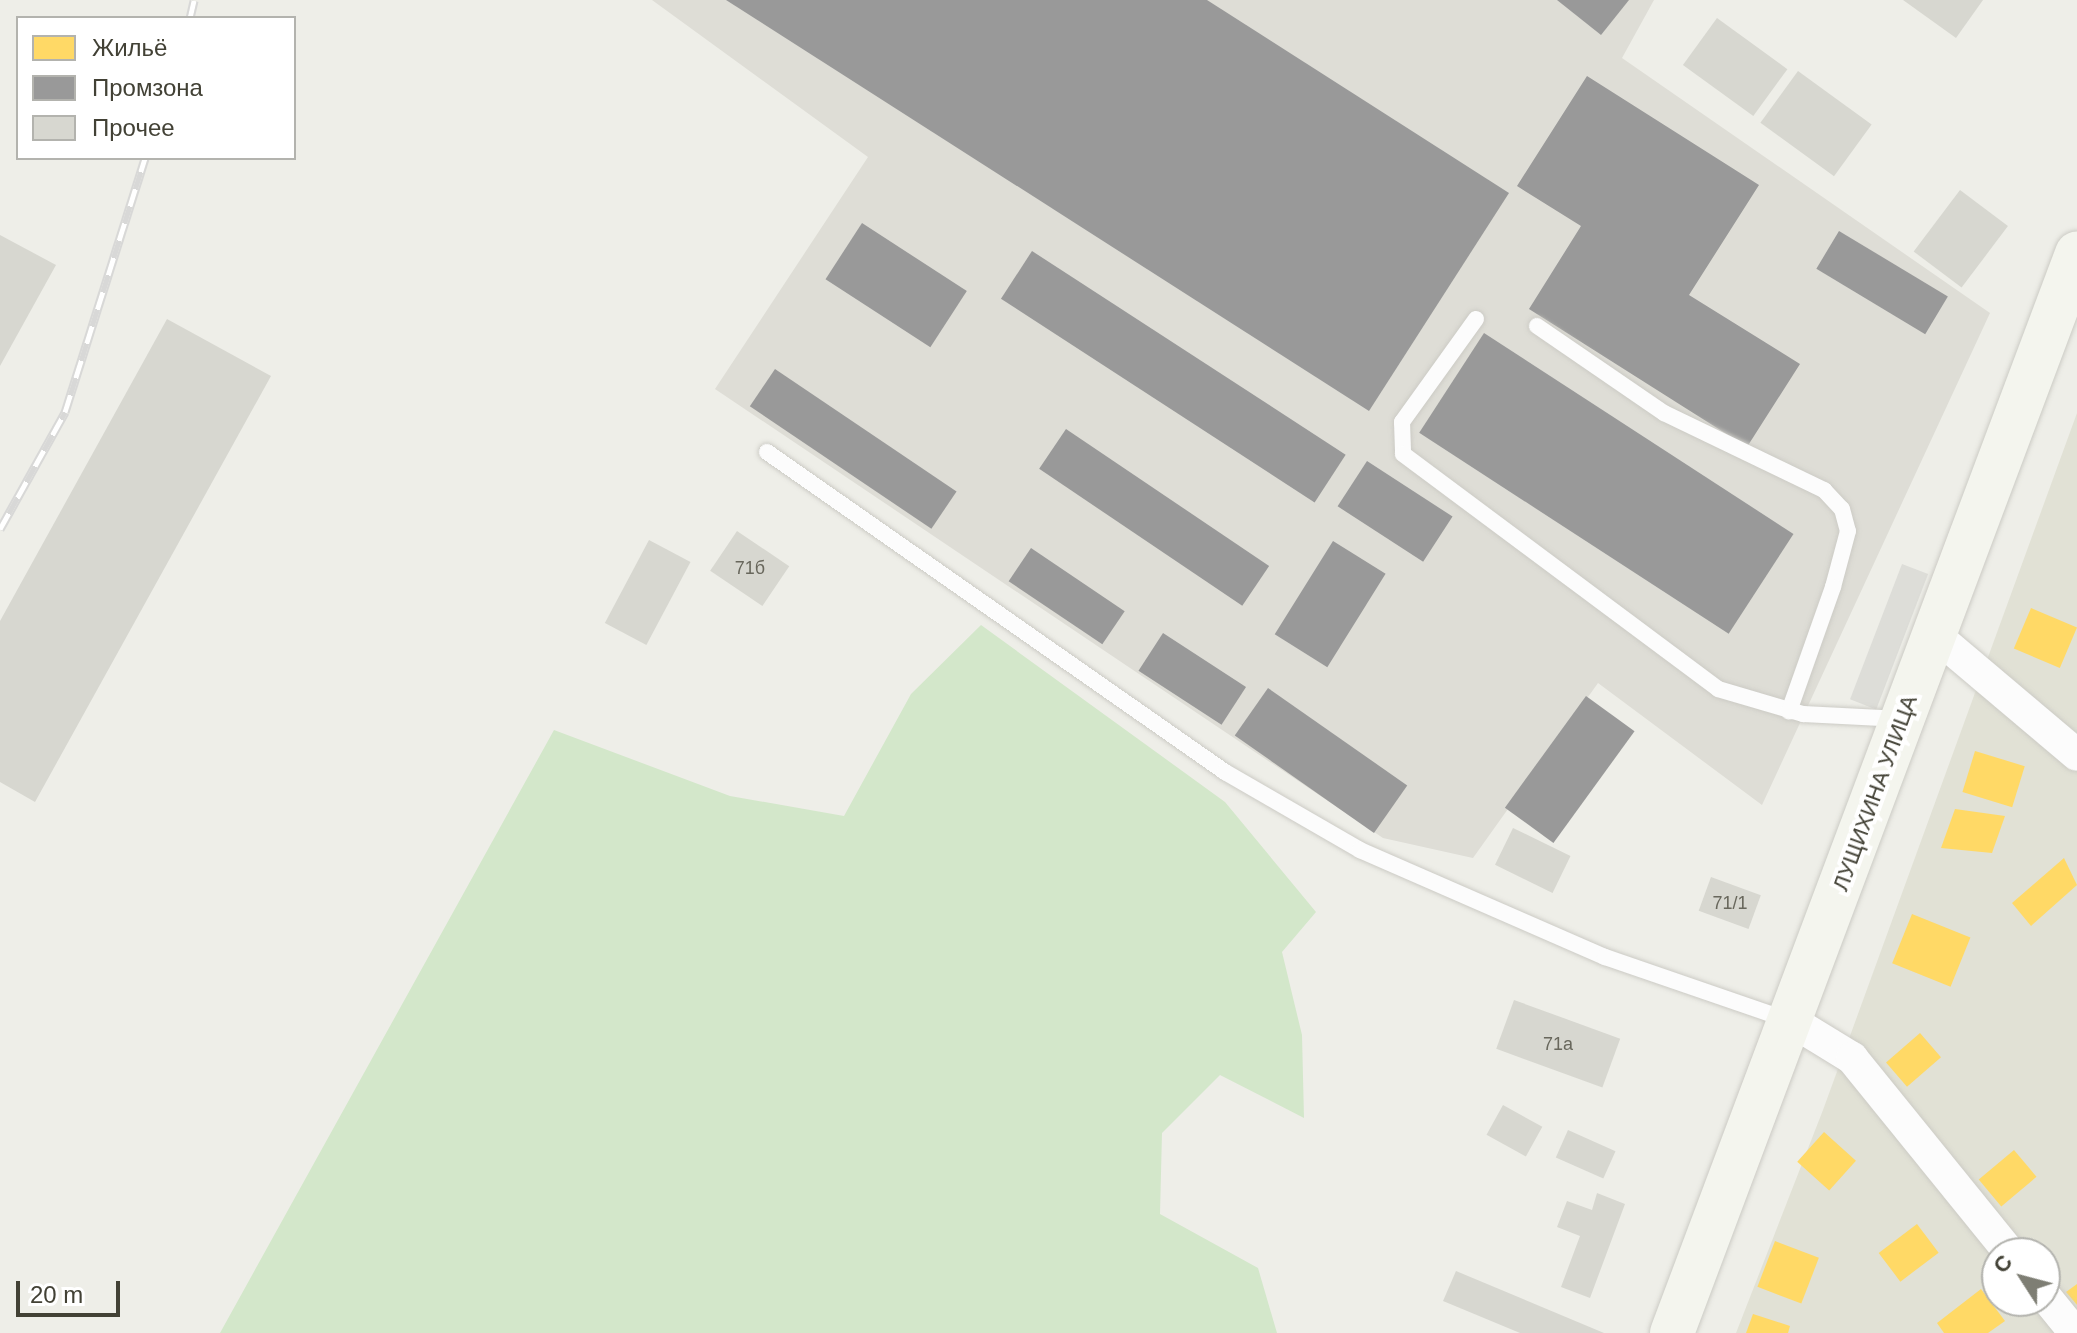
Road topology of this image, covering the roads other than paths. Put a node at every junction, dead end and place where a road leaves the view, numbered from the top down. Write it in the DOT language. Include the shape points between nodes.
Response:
graph roads {
  1 [pos="2077,254"];
  2 [pos="2066,318"];
  3 [pos="1476,319"];
  4 [pos="1537,326"];
  5 [pos="767,452"];
  6 [pos="1934,634"];
  7 [pos="1789,711"];
  8 [pos="1902,719"];
  9 [pos="2077,755"];
  10 [pos="1790,1020"];
  11 [pos="1997,1237"];
  12 [pos="2061,1316"];
  13 [pos="1672,1333"];
  14 [pos="2075,1333"];
  1 -- 2 [label="street, ЛУЩИХИНА УЛИЦА"];
  2 -- 6 [label="street, ЛУЩИХИНА УЛИЦА"];
  3 -- 7 [label="lane" via="1402,422 1403,454 1718,689"];
  4 -- 7 [label="lane" via="1664,413 1824,490 1842,509 1848,531 1837,573"];
  5 -- 10 [label="lane" via="1225,772 1360,850 1605,957"];
  6 -- 8 [label="street, ЛУЩИХИНА УЛИЦА"];
  6 -- 9 [label="street"];
  7 -- 8 [label="lane"];
  8 -- 10 [label="street, ЛУЩИХИНА УЛИЦА"];
  10 -- 11 [label="street" via="1852,1058"];
  10 -- 13 [label="street, ЛУЩИХИНА УЛИЦА"];
  12 -- 14 [label="street"];
}
